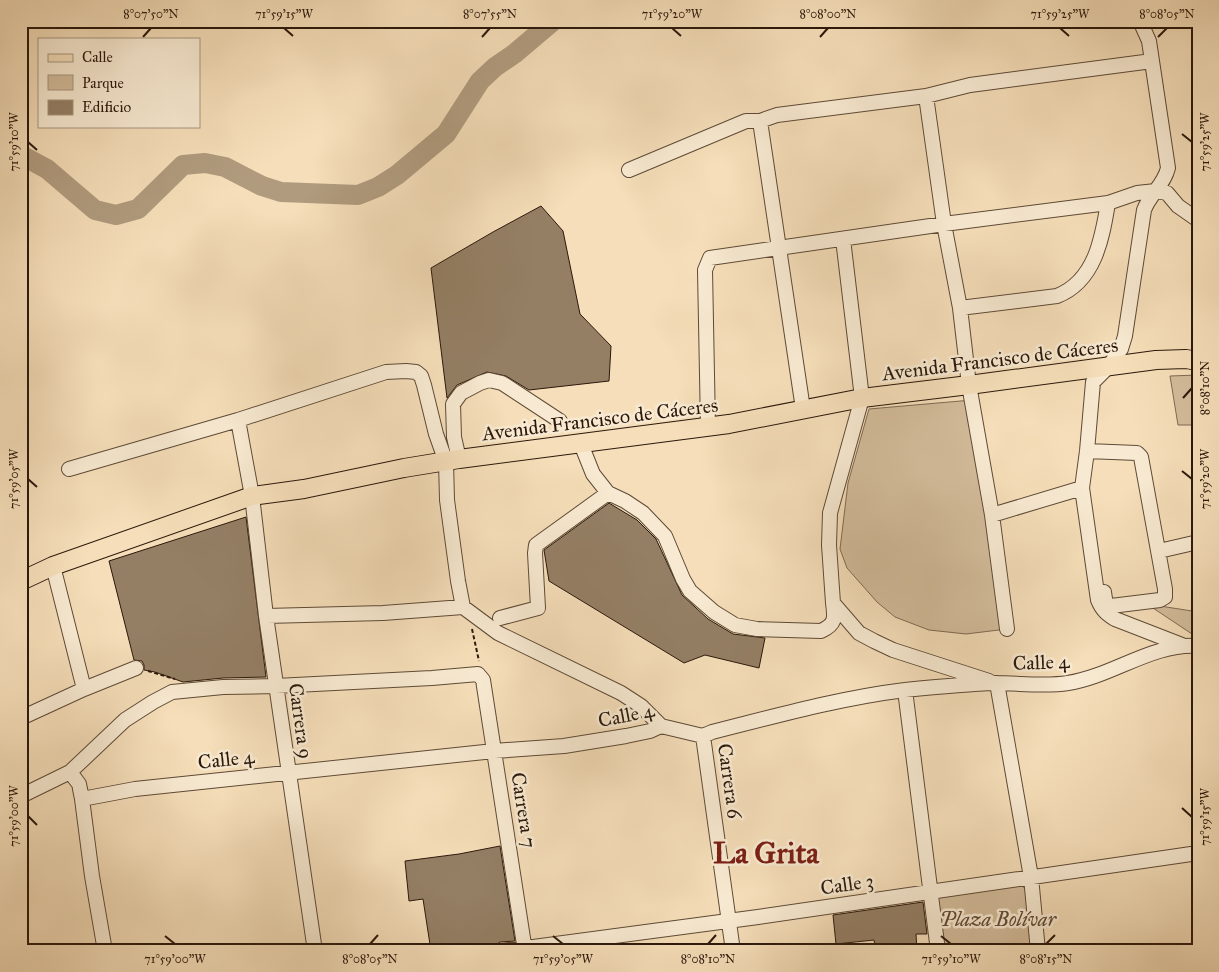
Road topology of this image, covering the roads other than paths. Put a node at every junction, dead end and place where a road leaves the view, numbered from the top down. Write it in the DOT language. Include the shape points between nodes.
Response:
graph roads {
  1 [pos="1140,21"];
  2 [pos="1152,61"];
  3 [pos="926,96"];
  4 [pos="760,120"];
  5 [pos="629,170"];
  6 [pos="1156,191"];
  7 [pos="1108,203"];
  8 [pos="1198,220"];
  9 [pos="944,224"];
  10 [pos="843,238"];
  11 [pos="780,247"];
  12 [pos="960,308"];
  13 [pos="1198,361"];
  14 [pos="1108,367"];
  15 [pos="969,385"];
  16 [pos="862,398"];
  17 [pos="803,409"];
  18 [pos="238,420"];
  19 [pos="560,421"];
  20 [pos="708,427"];
  21 [pos="581,444"];
  22 [pos="1091,451"];
  23 [pos="452,460"];
  24 [pos="68,469"];
  25 [pos="1082,488"];
  26 [pos="608,493"];
  27 [pos="252,496"];
  28 [pos="992,515"];
  29 [pos="1198,542"];
  30 [pos="1159,551"];
  31 [pos="53,566"];
  32 [pos="21,581"];
  33 [pos="833,603"];
  34 [pos="466,608"];
  35 [pos="266,616"];
  36 [pos="500,618"];
  37 [pos="1007,629"];
  38 [pos="1182,645"];
  39 [pos="1198,646"];
  40 [pos="136,668"];
  41 [pos="997,683"];
  42 [pos="276,686"];
  43 [pos="84,689"];
  44 [pos="905,690"];
  45 [pos="21,718"];
  46 [pos="660,726"];
  47 [pos="703,736"];
  48 [pos="494,751"];
  49 [pos="70,772"];
  50 [pos="289,772"];
  51 [pos="21,796"];
  52 [pos="82,799"];
  53 [pos="1198,853"];
  54 [pos="1030,877"];
  55 [pos="930,892"];
  56 [pos="729,921"];
  57 [pos="525,949"];
  58 [pos="105,951"];
  59 [pos="315,951"];
  60 [pos="502,951"];
  61 [pos="732,951"];
  62 [pos="938,951"];
  63 [pos="1038,951"];
  1 -- 2 [label="street" via="1149,41"];
  2 -- 3 [label="street" via="970,85"];
  2 -- 6 [label="street" via="1168,168"];
  3 -- 4 [label="street" via="777,115"];
  3 -- 9 [label="street"];
  4 -- 5 [label="street" via="746,121"];
  4 -- 11 [label="street"];
  6 -- 7 [label="street" via="1137,193"];
  6 -- 8 [label="street" via="1167,193 1178,206"];
  6 -- 14 [label="street" via="1144,210 1125,336"];
  7 -- 9 [label="street"];
  7 -- 12 [label="street" via="1103,236 1094,259 1082,280 1069,291 1057,296"];
  9 -- 10 [label="street"];
  9 -- 12 [label="street"];
  10 -- 11 [label="street"];
  10 -- 16 [label="street"];
  11 -- 17 [label="street"];
  11 -- 20 [label="street" via="710,258 705,270"];
  12 -- 15 [label="street"];
  13 -- 14 [label="main road, Avenida Francisco de Cáceres" via="1186,358"];
  14 -- 15 [label="main road, Avenida Francisco de Cáceres"];
  14 -- 22 [label="street" via="1092,382"];
  15 -- 16 [label="main road, Avenida Francisco de Cáceres"];
  15 -- 28 [label="street"];
  16 -- 17 [label="main road, Avenida Francisco de Cáceres"];
  16 -- 33 [label="street" via="830,513"];
  17 -- 20 [label="main road, Avenida Francisco de Cáceres"];
  18 -- 23 [label="street" via="386,372 416,372 424,385 436,434"];
  18 -- 24 [label="street"];
  18 -- 27 [label="street, Carrera 9"];
  19 -- 23 [label="street" via="502,383 489,380 480,383 462,393 453,404"];
  20 -- 21 [label="main road, Avenida Francisco de Cáceres"];
  21 -- 23 [label="main road, Avenida Francisco de Cáceres"];
  21 -- 26 [label="street" via="593,474"];
  22 -- 25 [label="street"];
  22 -- 30 [label="street" via="1137,453 1141,457"];
  22 -- 30 [label="street" via="1087,493 1107,605 1165,597"];
  23 -- 27 [label="main road, Avenida Francisco de Cáceres"];
  23 -- 34 [label="street" via="447,500 458,581"];
  25 -- 28 [label="street"];
  25 -- 38 [label="street" via="1102,609 1115,619"];
  26 -- 33 [label="street" via="643,513 656,526 665,536 690,591 735,625 821,631 834,620"];
  26 -- 36 [label="street" via="536,545 538,608"];
  27 -- 31 [label="main road, Avenida Francisco de Cáceres"];
  27 -- 35 [label="street, Carrera 9"];
  28 -- 37 [label="street"];
  29 -- 30 [label="street"];
  31 -- 32 [label="main road, Avenida Francisco de Cáceres"];
  31 -- 43 [label="street"];
  33 -- 41 [label="street" via="859,634 893,650"];
  34 -- 35 [label="street"];
  34 -- 46 [label="street" via="498,633 621,693 641,706"];
  35 -- 42 [label="street, Carrera 9"];
  38 -- 39 [label="street, Calle 4"];
  38 -- 41 [label="street, Calle 4" via="1091,678 1067,683 1034,686"];
  40 -- 43 [label="street"];
  41 -- 44 [label="street, Calle 4"];
  41 -- 54 [label="street"];
  42 -- 48 [label="street, Carrera 7" via="478,674 482,676"];
  42 -- 49 [label="street" via="172,692 138,711"];
  42 -- 50 [label="street, Carrera 9"];
  43 -- 45 [label="street"];
  44 -- 47 [label="street, Calle 4" via="858,697"];
  44 -- 55 [label="street"];
  46 -- 47 [label="street, Calle 4"];
  46 -- 48 [label="street, Calle 4" via="650,731 589,743"];
  47 -- 56 [label="street, Carrera 6"];
  48 -- 50 [label="street, Calle 4"];
  48 -- 57 [label="street, Carrera 7"];
  49 -- 51 [label="street"];
  49 -- 52 [label="street" via="79,784"];
  50 -- 52 [label="street, Calle 4" via="135,789"];
  50 -- 59 [label="street, Carrera 9"];
  52 -- 58 [label="street"];
  53 -- 54 [label="street, Calle 3"];
  54 -- 55 [label="street, Calle 3"];
  54 -- 63 [label="street"];
  55 -- 56 [label="street, Calle 3"];
  55 -- 62 [label="street"];
  56 -- 57 [label="street, Calle 3"];
  56 -- 61 [label="street, Carrera 6"];
  57 -- 60 [label="street, Calle 3"];
}
